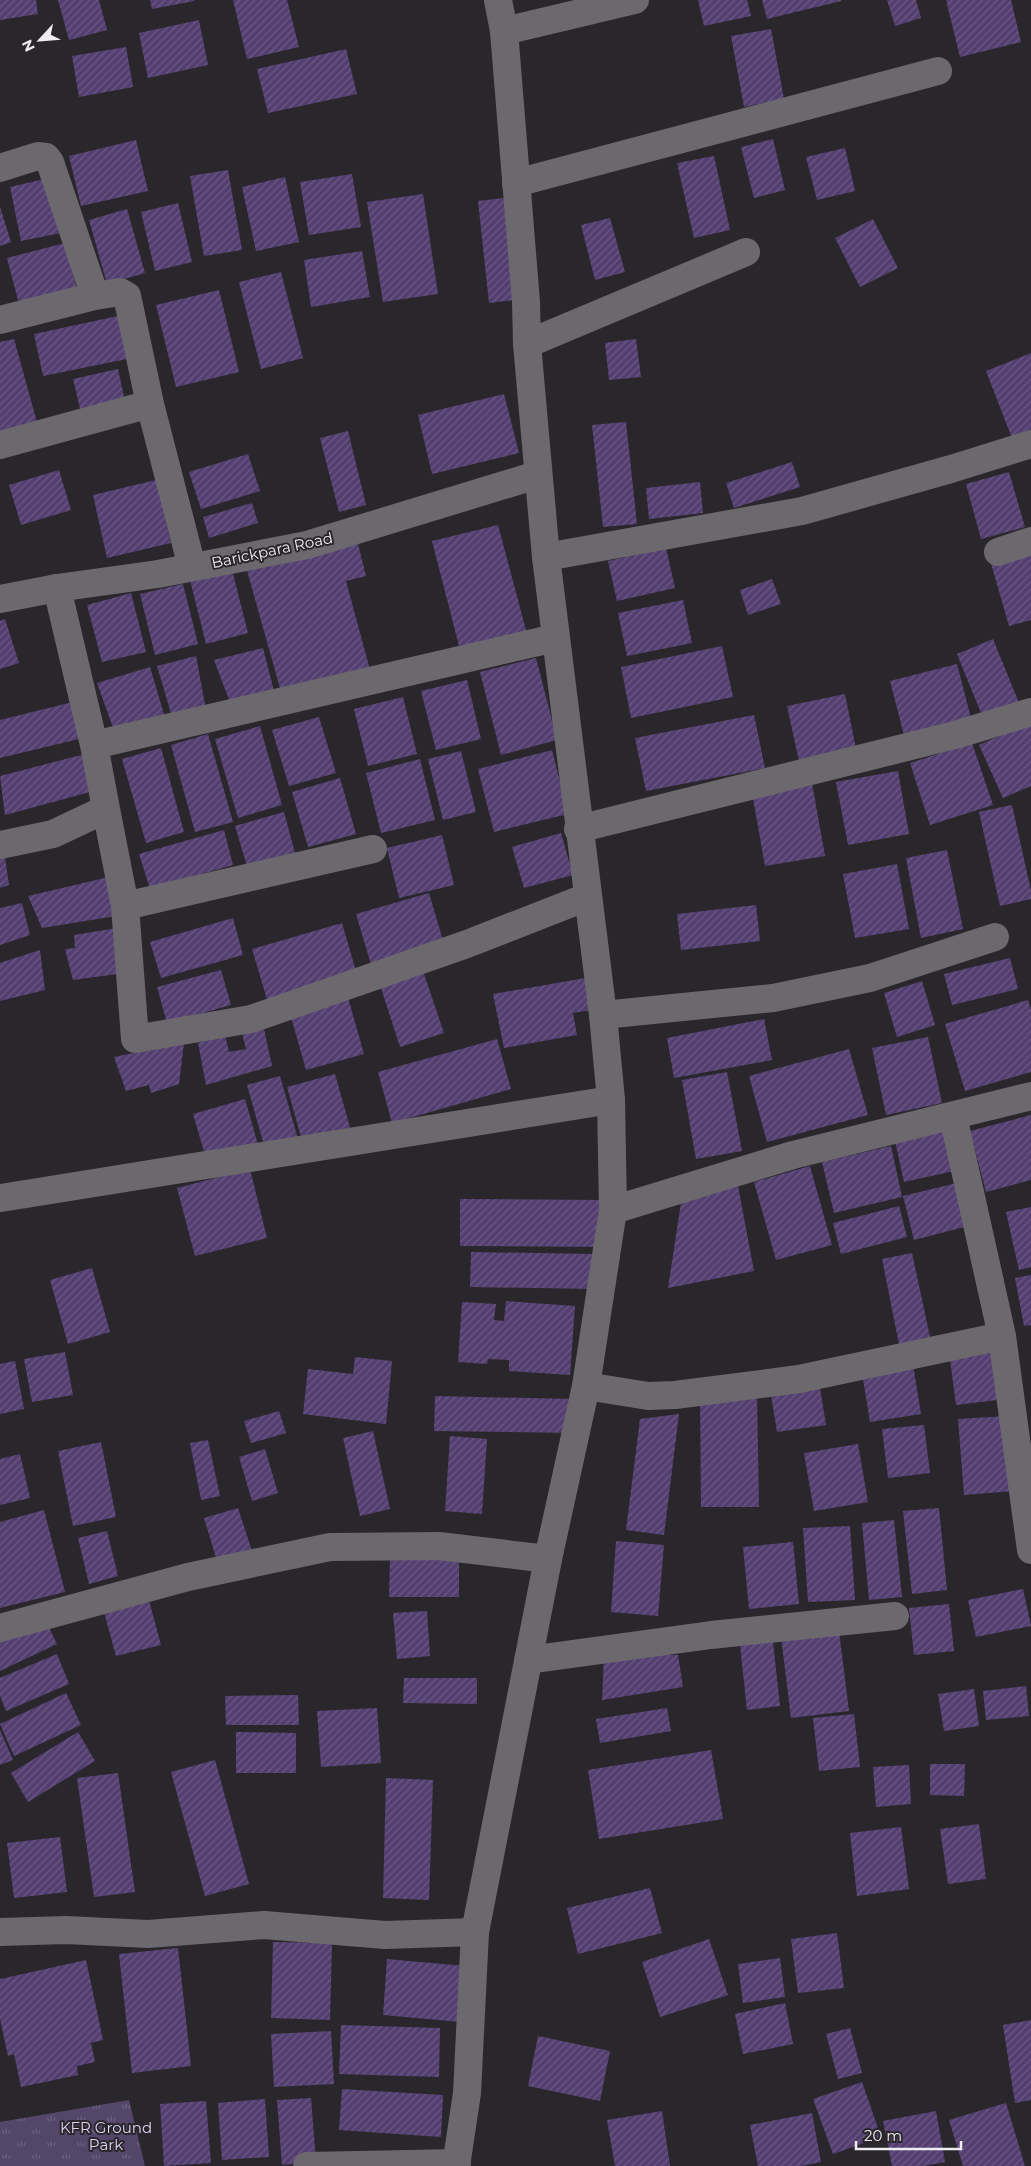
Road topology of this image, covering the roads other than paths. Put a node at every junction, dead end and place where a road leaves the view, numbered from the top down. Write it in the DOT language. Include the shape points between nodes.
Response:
graph roads {
  1 [pos="498,0"];
  2 [pos="635,0"];
  3 [pos="504,31"];
  4 [pos="938,71"];
  5 [pos="0,168"];
  6 [pos="516,183"];
  7 [pos="746,252"];
  8 [pos="95,296"];
  9 [pos="0,320"];
  10 [pos="526,344"];
  11 [pos="150,404"];
  12 [pos="1031,444"];
  13 [pos="0,446"];
  14 [pos="537,475"];
  15 [pos="1031,541"];
  16 [pos="998,552"];
  17 [pos="546,557"];
  18 [pos="192,567"];
  19 [pos="57,588"];
  20 [pos="0,599"];
  21 [pos="555,638"];
  22 [pos="1031,712"];
  23 [pos="94,745"];
  24 [pos="106,809"];
  25 [pos="578,829"];
  26 [pos="0,845"];
  27 [pos="373,849"];
  28 [pos="588,897"];
  29 [pos="125,906"];
  30 [pos="995,937"];
  31 [pos="603,1015"];
  32 [pos="1031,1096"];
  33 [pos="611,1100"];
  34 [pos="953,1116"];
  35 [pos="1,1198"];
  36 [pos="613,1210"];
  37 [pos="1002,1336"];
  38 [pos="586,1386"];
  39 [pos="1031,1550"];
  40 [pos="548,1559"];
  41 [pos="895,1616"];
  42 [pos="0,1628"];
  43 [pos="528,1660"];
  44 [pos="0,1932"];
  45 [pos="475,1932"];
  46 [pos="456,2164"];
  47 [pos="307,2166"];
  1 -- 3 [label="street"];
  2 -- 3 [label="street"];
  3 -- 6 [label="street"];
  4 -- 6 [label="street"];
  5 -- 8 [label="street" via="38,156 46,157 50,162"];
  6 -- 10 [label="street" via="526,302"];
  7 -- 10 [label="street"];
  8 -- 9 [label="street"];
  8 -- 11 [label="street" via="120,292 127,296"];
  10 -- 14 [label="street"];
  11 -- 13 [label="street"];
  11 -- 18 [label="street"];
  12 -- 17 [label="street" via="802,511"];
  14 -- 17 [label="street"];
  14 -- 18 [label="street, Barickpara Road" via="307,545"];
  15 -- 16 [label="street"];
  17 -- 21 [label="street"];
  18 -- 19 [label="street, Barickpara Road"];
  19 -- 20 [label="street, Barickpara Road"];
  19 -- 23 [label="street"];
  21 -- 23 [label="street"];
  21 -- 25 [label="street"];
  22 -- 25 [label="street" via="955,735"];
  23 -- 24 [label="street"];
  24 -- 26 [label="street" via="53,834"];
  24 -- 29 [label="street"];
  25 -- 28 [label="street"];
  27 -- 29 [label="street"];
  28 -- 29 [label="street" via="467,944 251,1019 134,1039"];
  28 -- 31 [label="street"];
  30 -- 31 [label="street" via="870,978 773,998"];
  31 -- 33 [label="street"];
  32 -- 34 [label="street"];
  33 -- 35 [label="street"];
  33 -- 36 [label="street"];
  34 -- 36 [label="street" via="793,1154"];
  34 -- 37 [label="street"];
  36 -- 38 [label="street"];
  37 -- 38 [label="street" via="799,1379 675,1395 648,1396"];
  37 -- 39 [label="street"];
  38 -- 40 [label="street"];
  40 -- 42 [label="street" via="439,1546 330,1546 188,1577"];
  40 -- 43 [label="street"];
  41 -- 43 [label="street" via="711,1635"];
  43 -- 45 [label="street"];
  44 -- 45 [label="street" via="66,1930 148,1934 264,1925 385,1935"];
  45 -- 46 [label="street" via="467,2093"];
  46 -- 47 [label="street"];
}
